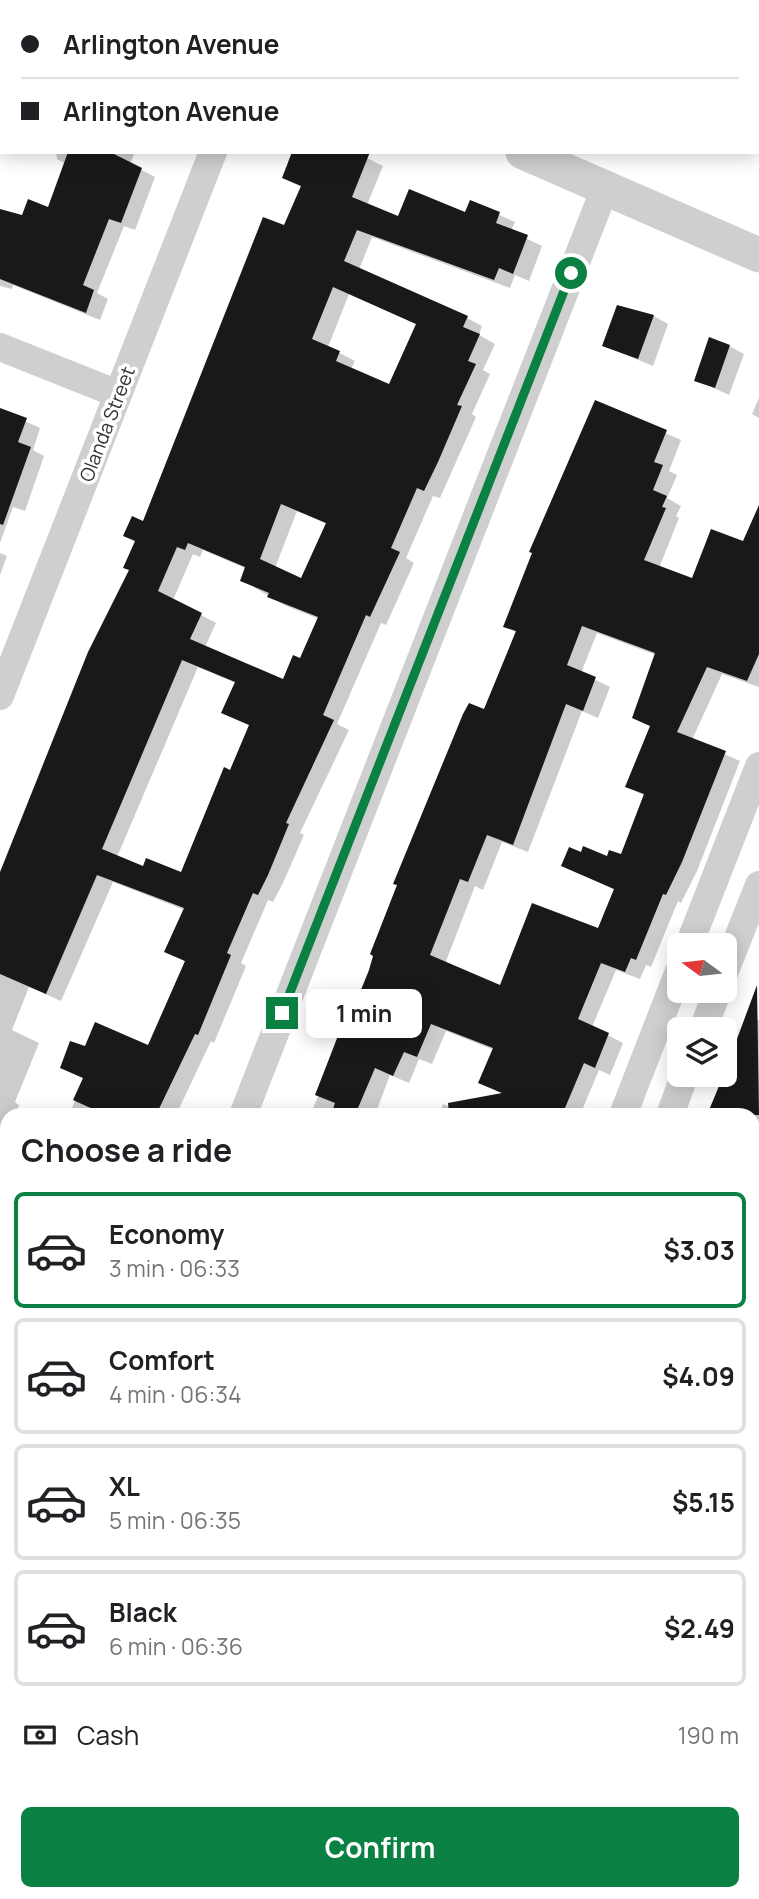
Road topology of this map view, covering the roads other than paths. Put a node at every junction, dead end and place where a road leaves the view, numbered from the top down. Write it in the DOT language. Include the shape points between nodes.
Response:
graph roads {
  1 [pos="212,154"];
  2 [pos="528,154"];
  3 [pos="605,188"];
  4 [pos="759,255"];
  5 [pos="0,347"];
  6 [pos="118,394"];
  7 [pos="0,696"];
  8 [pos="759,766"];
  9 [pos="759,885"];
  10 [pos="694,933"];
  11 [pos="737,940"];
  12 [pos="667,1002"];
  13 [pos="680,1087"];
  14 [pos="246,1108"];
  15 [pos="626,1108"];
  16 [pos="673,1108"];
  1 -- 6 [label="street, Olanda Street"];
  2 -- 3 [label="street"];
  3 -- 4 [label="street"];
  3 -- 14 [label="street"];
  5 -- 6 [label="street"];
  6 -- 7 [label="street, Olanda Street"];
  8 -- 10 [label="street"];
  9 -- 11 [label="street"];
  12 -- 15 [label="street"];
  13 -- 16 [label="street"];
}
